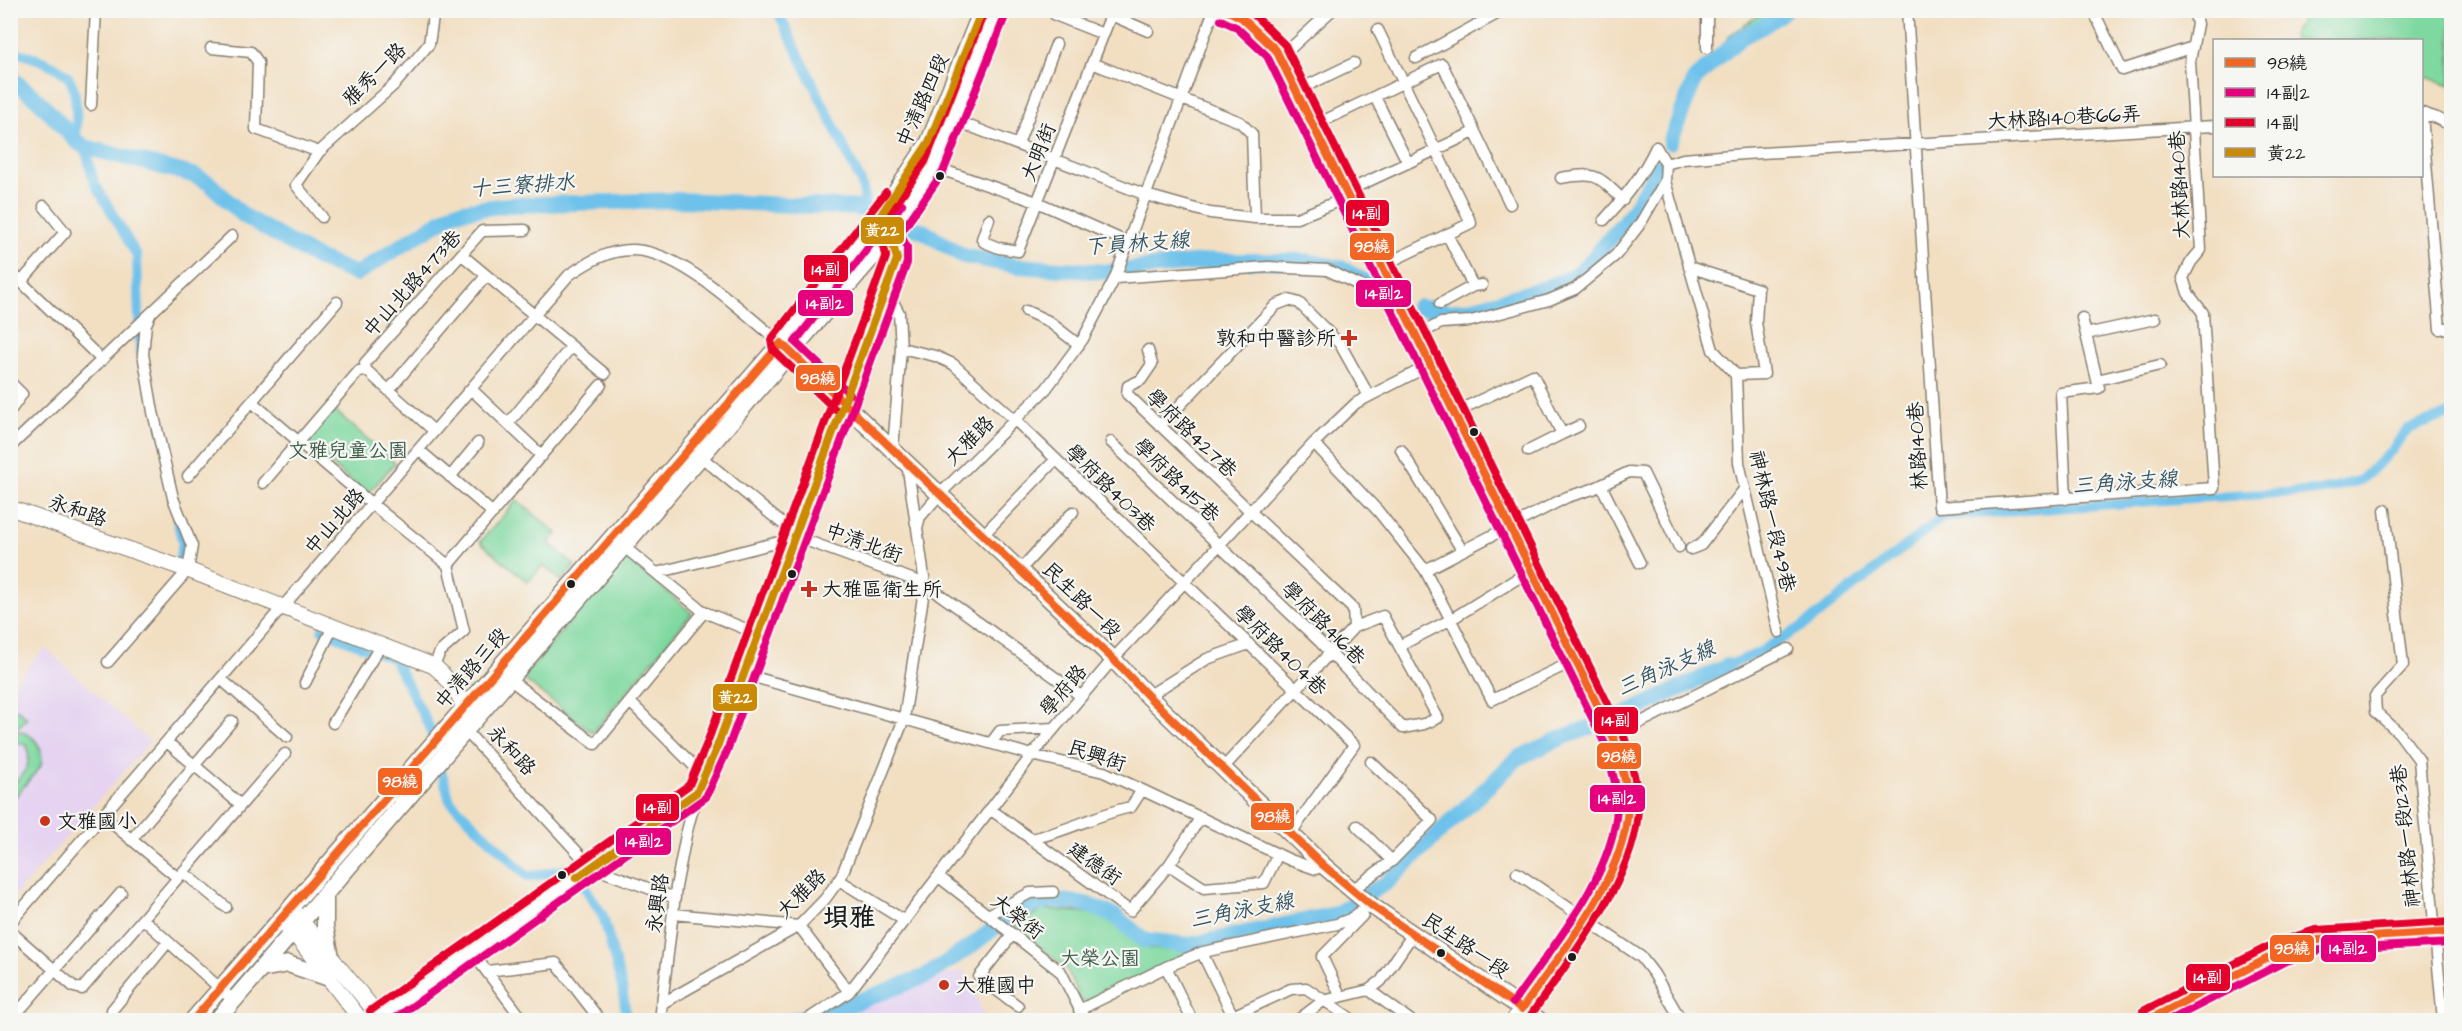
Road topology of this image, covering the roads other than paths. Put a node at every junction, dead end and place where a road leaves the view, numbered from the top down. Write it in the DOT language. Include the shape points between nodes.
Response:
graph roads {
  1 [pos="96,10"];
  2 [pos="434,10"];
  3 [pos="982,10"];
  4 [pos="996,10"];
  5 [pos="1214,10"];
  6 [pos="1225,10"];
  7 [pos="1504,10"];
  8 [pos="1707,10"];
  9 [pos="1907,10"];
  10 [pos="2093,10"];
  11 [pos="2194,10"];
  12 [pos="1328,12"];
  13 [pos="1112,13"];
  14 [pos="1245,14"];
  15 [pos="1054,15"];
  16 [pos="1378,30"];
  17 [pos="1148,31"];
  18 [pos="1103,34"];
  19 [pos="1056,44"];
  20 [pos="2193,47"];
  21 [pos="211,48"];
  22 [pos="1707,48"];
  23 [pos="1280,58"];
  24 [pos="1416,58"];
  25 [pos="1092,63"];
  26 [pos="1354,63"];
  27 [pos="1403,83"];
  28 [pos="1296,91"];
  29 [pos="1375,97"];
  30 [pos="1181,99"];
  31 [pos="91,105"];
  32 [pos="2423,114"];
  33 [pos="954,120"];
  34 [pos="1313,126"];
  35 [pos="2213,126"];
  36 [pos="2451,126"];
  37 [pos="2193,127"];
  38 [pos="2423,131"];
  39 [pos="1474,132"];
  40 [pos="1018,144"];
  41 [pos="1916,144"];
  42 [pos="1436,150"];
  43 [pos="319,152"];
  44 [pos="1054,158"];
  45 [pos="1408,163"];
  46 [pos="1666,164"];
  47 [pos="934,166"];
  48 [pos="1561,178"];
  49 [pos="1665,181"];
  50 [pos="1347,194"];
  51 [pos="1146,195"];
  52 [pos="1623,200"];
  53 [pos="1037,202"];
  54 [pos="1510,204"];
  55 [pos="44,206"];
  56 [pos="321,217"];
  57 [pos="1255,218"];
  58 [pos="989,219"];
  59 [pos="1604,220"];
  60 [pos="887,221"];
  61 [pos="525,230"];
  62 [pos="1448,234"];
  63 [pos="232,236"];
  64 [pos="1129,243"];
  65 [pos="462,255"];
  66 [pos="1689,267"];
  67 [pos="10,271"];
  68 [pos="1384,271"];
  69 [pos="486,276"];
  70 [pos="1115,278"];
  71 [pos="21,282"];
  72 [pos="886,288"];
  73 [pos="337,303"];
  74 [pos="1440,304"];
  75 [pos="1026,310"];
  76 [pos="1403,311"];
  77 [pos="533,316"];
  78 [pos="147,317"];
  79 [pos="2082,318"];
  80 [pos="2155,319"];
  81 [pos="2446,328"];
  82 [pos="2086,334"];
  83 [pos="1415,336"];
  84 [pos="1079,345"];
  85 [pos="571,347"];
  86 [pos="785,347"];
  87 [pos="901,348"];
  88 [pos="1148,350"];
  89 [pos="102,360"];
  90 [pos="1430,365"];
  91 [pos="2160,365"];
  92 [pos="366,370"];
  93 [pos="1736,375"];
  94 [pos="2097,380"];
  95 [pos="10,382"];
  96 [pos="471,389"];
  97 [pos="389,390"];
  98 [pos="1369,396"];
  99 [pos="252,402"];
  100 [pos="843,402"];
  101 [pos="10,411"];
  102 [pos="1454,413"];
  103 [pos="1015,420"];
  104 [pos="508,424"];
  105 [pos="1160,426"];
  106 [pos="1579,426"];
  107 [pos="434,431"];
  108 [pos="1562,434"];
  109 [pos="299,441"];
  110 [pos="478,442"];
  111 [pos="1111,442"];
  112 [pos="1314,442"];
  113 [pos="10,447"];
  114 [pos="893,449"];
  115 [pos="419,450"];
  116 [pos="1401,450"];
  117 [pos="1528,451"];
  118 [pos="542,456"];
  119 [pos="700,456"];
  120 [pos="1056,459"];
  121 [pos="907,462"];
  122 [pos="188,476"];
  123 [pos="450,477"];
  124 [pos="263,483"];
  125 [pos="1601,485"];
  126 [pos="1745,488"];
  127 [pos="2214,488"];
  128 [pos="940,494"];
  129 [pos="2066,499"];
  130 [pos="372,504"];
  131 [pos="10,508"];
  132 [pos="2385,510"];
  133 [pos="1073,512"];
  134 [pos="1248,512"];
  135 [pos="493,513"];
  136 [pos="1509,525"];
  137 [pos="917,528"];
  138 [pos="983,535"];
  139 [pos="794,536"];
  140 [pos="1218,544"];
  141 [pos="623,546"];
  142 [pos="1679,547"];
  143 [pos="1691,549"];
  144 [pos="1462,550"];
  145 [pos="1640,563"];
  146 [pos="448,565"];
  147 [pos="188,570"];
  148 [pos="1020,570"];
  149 [pos="1425,570"];
  150 [pos="1531,570"];
  151 [pos="656,573"];
  152 [pos="1183,581"];
  153 [pos="924,584"];
  154 [pos="281,611"];
  155 [pos="704,612"];
  156 [pos="1450,620"];
  157 [pos="1354,627"];
  158 [pos="331,631"];
  159 [pos="1779,632"];
  160 [pos="758,634"];
  161 [pos="1249,644"];
  162 [pos="381,646"];
  163 [pos="1399,646"];
  164 [pos="1788,649"];
  165 [pos="1330,653"];
  166 [pos="1113,658"];
  167 [pos="1576,660"];
  168 [pos="108,662"];
  169 [pos="434,666"];
  170 [pos="743,674"];
  171 [pos="221,679"];
  172 [pos="509,679"];
  173 [pos="305,683"];
  174 [pos="1297,689"];
  175 [pos="1081,696"];
  176 [pos="1148,696"];
  177 [pos="630,702"];
  178 [pos="465,707"];
  179 [pos="904,719"];
  180 [pos="232,721"];
  181 [pos="333,723"];
  182 [pos="1054,728"];
  183 [pos="465,730"];
  184 [pos="1612,733"];
  185 [pos="287,737"];
  186 [pos="167,742"];
  187 [pos="991,743"];
  188 [pos="285,754"];
  189 [pos="1032,755"];
  190 [pos="1371,762"];
  191 [pos="195,765"];
  192 [pos="1223,768"];
  193 [pos="704,776"];
  194 [pos="1142,790"];
  195 [pos="697,792"];
  196 [pos="241,805"];
  197 [pos="990,809"];
  198 [pos="103,816"];
  199 [pos="1200,817"];
  200 [pos="1357,826"];
  201 [pos="1290,833"];
  202 [pos="1030,839"];
  203 [pos="131,840"];
  204 [pos="1278,854"];
  205 [pos="1392,861"];
  206 [pos="1169,865"];
  207 [pos="1323,865"];
  208 [pos="591,867"];
  209 [pos="1517,873"];
  210 [pos="180,875"];
  211 [pos="939,877"];
  212 [pos="839,880"];
  213 [pos="1352,890"];
  214 [pos="1053,892"];
  215 [pos="121,893"];
  216 [pos="325,894"];
  217 [pos="675,898"];
  218 [pos="1371,905"];
  219 [pos="226,907"];
  220 [pos="285,914"];
  221 [pos="673,914"];
  222 [pos="990,916"];
  223 [pos="1583,917"];
  224 [pos="142,919"];
  225 [pos="11,920"];
  226 [pos="905,921"];
  227 [pos="298,926"];
  228 [pos="799,926"];
  229 [pos="10,931"];
  230 [pos="2451,932"];
  231 [pos="1011,933"];
  232 [pos="1413,934"];
  233 [pos="2434,934"];
  234 [pos="168,942"];
  235 [pos="472,952"];
  236 [pos="1202,952"];
  237 [pos="331,957"];
  238 [pos="1166,967"];
  239 [pos="261,969"];
  240 [pos="55,970"];
  241 [pos="486,971"];
  242 [pos="329,978"];
  243 [pos="220,989"];
  244 [pos="1369,990"];
  245 [pos="849,992"];
  246 [pos="1341,995"];
  247 [pos="234,1001"];
  248 [pos="1323,1001"];
  249 [pos="662,1006"];
  250 [pos="1018,1006"];
  251 [pos="112,1010"];
  252 [pos="1079,1010"];
  253 [pos="1518,1015"];
  254 [pos="1228,1018"];
  255 [pos="12,1019"];
  256 [pos="194,1020"];
  257 [pos="217,1020"];
  258 [pos="361,1020"];
  259 [pos="379,1020"];
  260 [pos="523,1020"];
  261 [pos="600,1020"];
  262 [pos="660,1020"];
  263 [pos="670,1020"];
  264 [pos="807,1020"];
  265 [pos="1085,1020"];
  266 [pos="1192,1020"];
  267 [pos="1298,1020"];
  268 [pos="1353,1020"];
  269 [pos="1410,1020"];
  270 [pos="1539,1020"];
  271 [pos="1682,1020"];
  272 [pos="2148,1020"];
  273 [pos="2443,1020"];
  1 -- 31 [label="street"];
  2 -- 43 [label="street, 雅秀一路" via="429,44 395,84"];
  3 -- 60 [label="main road, 中清路四段" via="929,142"];
  4 -- 33 [label="main road, 中清路四段"];
  5 -- 30 [label="street, 大雅路"];
  6 -- 14 [label="street"];
  7 -- 24 [label="street"];
  8 -- 22 [label="street"];
  9 -- 41 [label="street"];
  10 -- 20 [label="street" via="2122,70"];
  11 -- 20 [label="street, 大林路140巷" via="2197,24"];
  12 -- 23 [label="street"];
  13 -- 17 [label="street"];
  13 -- 18 [label="street, 大明街"];
  14 -- 23 [label="street"];
  15 -- 18 [label="street"];
  16 -- 27 [label="street"];
  18 -- 25 [label="street, 大明街"];
  19 -- 40 [label="street"];
  20 -- 37 [label="street, 大林路140巷"];
  21 -- 43 [label="street" via="251,52 258,62 256,129"];
  23 -- 28 [label="street"];
  25 -- 30 [label="street"];
  25 -- 44 [label="street, 大明街"];
  26 -- 28 [label="street"];
  27 -- 29 [label="street"];
  27 -- 39 [label="street" via="1443,64"];
  27 -- 42 [label="street"];
  28 -- 34 [label="street"];
  29 -- 34 [label="street"];
  29 -- 45 [label="street"];
  30 -- 51 [label="street, 大雅路"];
  30 -- 57 [label="street" via="1240,122 1252,134"];
  32 -- 36 [label="street"];
  33 -- 40 [label="street"];
  33 -- 47 [label="main road, 中清路四段"];
  34 -- 50 [label="street"];
  35 -- 37 [label="street, 大林路140巷66弄"];
  37 -- 41 [label="street, 大林路140巷66弄"];
  37 -- 127 [label="street, 大林路140巷" via="2200,250 2182,279 2203,313"];
  38 -- 81 [label="street"];
  39 -- 42 [label="street"];
  39 -- 54 [label="street"];
  40 -- 44 [label="street"];
  41 -- 46 [label="street, 大林路140巷66弄" via="1683,159"];
  41 -- 129 [label="street, 林路140巷" via="1939,507"];
  42 -- 45 [label="street"];
  42 -- 62 [label="street" via="1471,223"];
  43 -- 56 [label="street, 雅秀一路" via="296,185"];
  44 -- 51 [label="street"];
  44 -- 53 [label="street, 大明街"];
  45 -- 50 [label="street"];
  46 -- 49 [label="street"];
  46 -- 52 [label="street" via="1656,147"];
  47 -- 53 [label="street"];
  47 -- 60 [label="main road, 中清路四段"];
  48 -- 52 [label="street" via="1589,173"];
  49 -- 66 [label="street"];
  49 -- 83 [label="street" via="1616,255 1575,290 1471,321 1441,323"];
  50 -- 57 [label="street" via="1297,218"];
  50 -- 68 [label="street"];
  51 -- 57 [label="street" via="1210,213"];
  51 -- 64 [label="street, 大雅路"];
  52 -- 59 [label="street"];
  53 -- 58 [label="street, 大明街" via="1018,251 984,242"];
  53 -- 64 [label="street"];
  55 -- 71 [label="street" via="65,232"];
  60 -- 72 [label="street, 永興路" via="897,259"];
  60 -- 86 [label="main road, 中清路四段" via="879,249"];
  61 -- 65 [label="street, 中山北路473巷" via="482,231"];
  62 -- 68 [label="street"];
  62 -- 74 [label="street" via="1477,286"];
  63 -- 78 [label="street"];
  64 -- 70 [label="street, 大雅路"];
  65 -- 69 [label="street"];
  65 -- 92 [label="street, 中山北路473巷" via="365,363"];
  66 -- 93 [label="street" via="1713,350"];
  66 -- 93 [label="street" via="1758,289 1756,322 1764,374"];
  67 -- 71 [label="street"];
  68 -- 76 [label="street"];
  69 -- 77 [label="street"];
  69 -- 97 [label="street"];
  70 -- 76 [label="street" via="1268,267 1327,270"];
  70 -- 84 [label="street, 大雅路"];
  71 -- 89 [label="street"];
  72 -- 87 [label="street" via="899,313"];
  72 -- 100 [label="street, 永興路"];
  73 -- 99 [label="street"];
  75 -- 84 [label="street"];
  76 -- 83 [label="street"];
  77 -- 85 [label="street"];
  77 -- 86 [label="street, 中山北路" via="569,275 608,254 632,250 658,254 692,272"];
  77 -- 96 [label="street, 中山北路"];
  78 -- 89 [label="street"];
  78 -- 147 [label="street" via="143,354 173,498 192,546"];
  79 -- 82 [label="street"];
  80 -- 82 [label="street"];
  82 -- 94 [label="street"];
  83 -- 90 [label="street"];
  84 -- 103 [label="street, 大雅路" via="1046,389"];
  85 -- 104 [label="street"];
  85 -- 118 [label="street" via="603,380"];
  86 -- 100 [label="main road, 民生路一段"];
  86 -- 119 [label="main road, 中清路三段"];
  86 -- 178 [label="main road, 中清路三段"];
  87 -- 103 [label="street, 學府路403巷" via="953,364"];
  87 -- 114 [label="street"];
  88 -- 105 [label="street, 學府路427巷" via="1152,364 1141,380 1128,386 1126,394"];
  89 -- 113 [label="street"];
  90 -- 98 [label="street, 學府路"];
  90 -- 102 [label="street"];
  91 -- 94 [label="street"];
  92 -- 97 [label="street"];
  92 -- 109 [label="street" via="359,371"];
  93 -- 126 [label="street, 神林路一段49巷" via="1739,463"];
  94 -- 129 [label="street" via="2099,388 2061,393"];
  95 -- 101 [label="street" via="22,394"];
  96 -- 104 [label="street"];
  96 -- 107 [label="street, 中山北路"];
  97 -- 107 [label="street"];
  98 -- 105 [label="street" via="1340,344 1299,303 1289,300 1276,306"];
  98 -- 112 [label="street, 學府路"];
  99 -- 109 [label="street"];
  99 -- 122 [label="street"];
  100 -- 114 [label="main road, 民生路一段"];
  100 -- 139 [label="street, 永興路"];
  102 -- 108 [label="street" via="1533,375"];
  102 -- 136 [label="street"];
  103 -- 120 [label="street, 學府路403巷"];
  103 -- 128 [label="street, 大雅路"];
  104 -- 118 [label="street"];
  105 -- 134 [label="street, 學府路427巷"];
  106 -- 108 [label="street"];
  107 -- 115 [label="street, 中山北路"];
  108 -- 117 [label="street"];
  109 -- 124 [label="street"];
  109 -- 130 [label="street"];
  110 -- 123 [label="street"];
  111 -- 140 [label="street, 學府路415巷"];
  112 -- 134 [label="street, 學府路"];
  112 -- 149 [label="street" via="1378,511"];
  114 -- 121 [label="main road, 民生路一段"];
  115 -- 123 [label="street"];
  115 -- 130 [label="street, 中山北路"];
  116 -- 144 [label="street"];
  118 -- 135 [label="street"];
  119 -- 139 [label="street, 中清北街"];
  119 -- 141 [label="main road, 中清路三段"];
  120 -- 138 [label="street"];
  120 -- 152 [label="street, 學府路403巷"];
  121 -- 128 [label="main road, 民生路一段"];
  121 -- 137 [label="street"];
  123 -- 135 [label="street"];
  125 -- 136 [label="street"];
  125 -- 142 [label="street" via="1629,472 1643,473"];
  125 -- 145 [label="street"];
  126 -- 143 [label="street" via="1701,545"];
  126 -- 159 [label="street, 神林路一段49巷"];
  127 -- 129 [label="street, 林路140巷"];
  128 -- 137 [label="street, 大雅路" via="920,517"];
  128 -- 138 [label="main road, 民生路一段"];
  130 -- 146 [label="street"];
  130 -- 154 [label="street, 中山北路"];
  131 -- 147 [label="street, 永和路"];
  132 -- 233 [label="street, 神林路一段123巷" via="2403,666 2375,696 2376,712 2399,733 2419,760"];
  133 -- 148 [label="street"];
  134 -- 140 [label="street, 學府路"];
  134 -- 157 [label="street, 學府路427巷" via="1353,609"];
  135 -- 146 [label="street"];
  136 -- 144 [label="street"];
  136 -- 150 [label="street"];
  137 -- 153 [label="street, 大雅路"];
  138 -- 148 [label="main road, 民生路一段"];
  139 -- 151 [label="street"];
  139 -- 153 [label="street, 中清北街"];
  139 -- 160 [label="street, 永興路"];
  140 -- 152 [label="street, 學府路"];
  140 -- 165 [label="street, 學府路416巷"];
  141 -- 151 [label="street"];
  141 -- 172 [label="main road, 中清路三段"];
  144 -- 149 [label="street"];
  146 -- 169 [label="street" via="464,631 440,652"];
  147 -- 154 [label="street, 永和路"];
  147 -- 168 [label="street"];
  148 -- 166 [label="main road, 民生路一段"];
  149 -- 156 [label="street"];
  150 -- 156 [label="street"];
  150 -- 167 [label="street"];
  151 -- 155 [label="street"];
  152 -- 161 [label="street, 學府路404巷"];
  152 -- 166 [label="street, 學府路"];
  153 -- 175 [label="street, 中清北街"];
  153 -- 179 [label="street, 大雅路"];
  154 -- 158 [label="street, 永和路"];
  154 -- 171 [label="street, 中山北路"];
  155 -- 160 [label="street"];
  155 -- 177 [label="street"];
  156 -- 163 [label="street"];
  156 -- 167 [label="street" via="1492,700"];
  157 -- 163 [label="street" via="1383,616"];
  157 -- 165 [label="street"];
  158 -- 162 [label="street, 永和路"];
  158 -- 173 [label="street"];
  160 -- 170 [label="street, 永興路"];
  161 -- 174 [label="street, 學府路404巷"];
  161 -- 176 [label="street" via="1207,659"];
  162 -- 169 [label="street, 永和路"];
  162 -- 181 [label="street"];
  163 -- 165 [label="street, 學府路416巷" via="1438,717 1403,728"];
  164 -- 184 [label="street"];
  165 -- 174 [label="street"];
  166 -- 175 [label="street, 學府路"];
  166 -- 176 [label="main road, 民生路一段"];
  167 -- 184 [label="street"];
  169 -- 178 [label="street, 永和路" via="449,679"];
  170 -- 179 [label="street, 民興街"];
  170 -- 193 [label="street, 永興路"];
  171 -- 185 [label="street"];
  171 -- 186 [label="street, 中山北路"];
  172 -- 177 [label="street" via="595,744"];
  172 -- 183 [label="main road, 中清路三段"];
  174 -- 192 [label="street"];
  174 -- 201 [label="street, 學府路404巷" via="1354,745"];
  175 -- 182 [label="street, 學府路"];
  176 -- 192 [label="main road, 民生路一段"];
  177 -- 193 [label="street"];
  178 -- 183 [label="street, 永和路"];
  178 -- 220 [label="main road, 中清路三段"];
  179 -- 187 [label="street, 民興街"];
  179 -- 212 [label="street, 大雅路"];
  180 -- 191 [label="street"];
  182 -- 187 [label="street" via="1000,731"];
  182 -- 189 [label="street, 學府路"];
  183 -- 208 [label="street, 永和路"];
  183 -- 216 [label="main road, 中清路三段"];
  184 -- 223 [label="street" via="1628,807 1625,832 1617,860"];
  186 -- 191 [label="street"];
  186 -- 198 [label="street, 中山北路"];
  187 -- 189 [label="street, 民興街"];
  188 -- 196 [label="street"];
  189 -- 194 [label="street, 民興街" via="1104,772"];
  189 -- 197 [label="street, 學府路"];
  190 -- 205 [label="street" via="1432,820"];
  191 -- 196 [label="street"];
  191 -- 203 [label="street"];
  192 -- 201 [label="main road, 民生路一段"];
  193 -- 195 [label="street, 永興路"];
  194 -- 199 [label="street, 民興街"];
  194 -- 202 [label="street" via="1131,807 1108,812 1050,836"];
  195 -- 208 [label="street"];
  195 -- 217 [label="street, 永興路"];
  196 -- 210 [label="street"];
  197 -- 202 [label="street, 建德街"];
  197 -- 211 [label="street, 學府路"];
  198 -- 203 [label="street"];
  198 -- 225 [label="street, 中山北路"];
  199 -- 204 [label="street, 民興街"];
  199 -- 206 [label="street, 建德街"];
  200 -- 205 [label="street"];
  201 -- 207 [label="main road, 民生路一段"];
  202 -- 206 [label="street, 建德街" via="1130,910"];
  203 -- 210 [label="street"];
  204 -- 206 [label="street" via="1264,883 1204,888"];
  204 -- 207 [label="street, 民興街" via="1316,869"];
  205 -- 213 [label="street"];
  207 -- 213 [label="main road, 民生路一段"];
  208 -- 217 [label="street, 永和路"];
  208 -- 235 [label="street"];
  209 -- 223 [label="street"];
  210 -- 219 [label="street"];
  210 -- 224 [label="street"];
  211 -- 222 [label="street, 大榮街"];
  211 -- 226 [label="street, 學府路"];
  212 -- 226 [label="street"];
  212 -- 228 [label="street, 大雅路"];
  213 -- 218 [label="main road, 民生路一段"];
  214 -- 222 [label="street" via="1030,893"];
  215 -- 240 [label="street"];
  216 -- 227 [label="main road, 中清路三段"];
  216 -- 237 [label="main road"];
  217 -- 221 [label="street, 永興路"];
  218 -- 232 [label="main road, 民生路一段"];
  218 -- 236 [label="street" via="1337,924"];
  218 -- 246 [label="street" via="1322,957"];
  220 -- 227 [label="street"];
  220 -- 243 [label="main road, 中清路三段"];
  221 -- 228 [label="street"];
  221 -- 249 [label="street, 永興路"];
  222 -- 231 [label="street, 大榮街"];
  223 -- 253 [label="street"];
  223 -- 271 [label="street" via="1641,957"];
  224 -- 234 [label="street"];
  224 -- 240 [label="street" via="82,989"];
  226 -- 245 [label="street, 學府路"];
  227 -- 237 [label="street"];
  227 -- 239 [label="main road, 中清路三段"];
  227 -- 242 [label="street"];
  228 -- 245 [label="street"];
  228 -- 249 [label="street, 大雅路"];
  229 -- 240 [label="street"];
  230 -- 233 [label="street"];
  231 -- 250 [label="street" via="980,977"];
  231 -- 252 [label="street, 大榮街" via="1061,972"];
  232 -- 244 [label="street" via="1381,981"];
  232 -- 253 [label="main road, 民生路一段"];
  233 -- 272 [label="street" via="2302,943"];
  233 -- 273 [label="street, 神林路一段123巷"];
  234 -- 243 [label="street"];
  234 -- 251 [label="street"];
  235 -- 241 [label="street"];
  235 -- 259 [label="street"];
  236 -- 238 [label="street"];
  236 -- 254 [label="street"];
  237 -- 259 [label="street"];
  238 -- 252 [label="street"];
  238 -- 266 [label="street"];
  239 -- 242 [label="main road" via="288,964"];
  239 -- 247 [label="main road, 中清路三段"];
  240 -- 255 [label="street"];
  241 -- 260 [label="street"];
  241 -- 261 [label="street" via="556,963"];
  242 -- 258 [label="street"];
  243 -- 247 [label="street"];
  243 -- 256 [label="main road, 中清路三段"];
  244 -- 246 [label="street"];
  244 -- 269 [label="street"];
  245 -- 264 [label="street, 學府路"];
  246 -- 248 [label="street"];
  247 -- 257 [label="main road, 中清路三段"];
  248 -- 254 [label="street" via="1306,988 1291,988"];
  248 -- 267 [label="street"];
  248 -- 268 [label="street"];
  249 -- 262 [label="street, 永興路"];
  249 -- 263 [label="street"];
  252 -- 265 [label="street, 大榮街"];
  253 -- 270 [label="main road, 民生路一段"];
}
